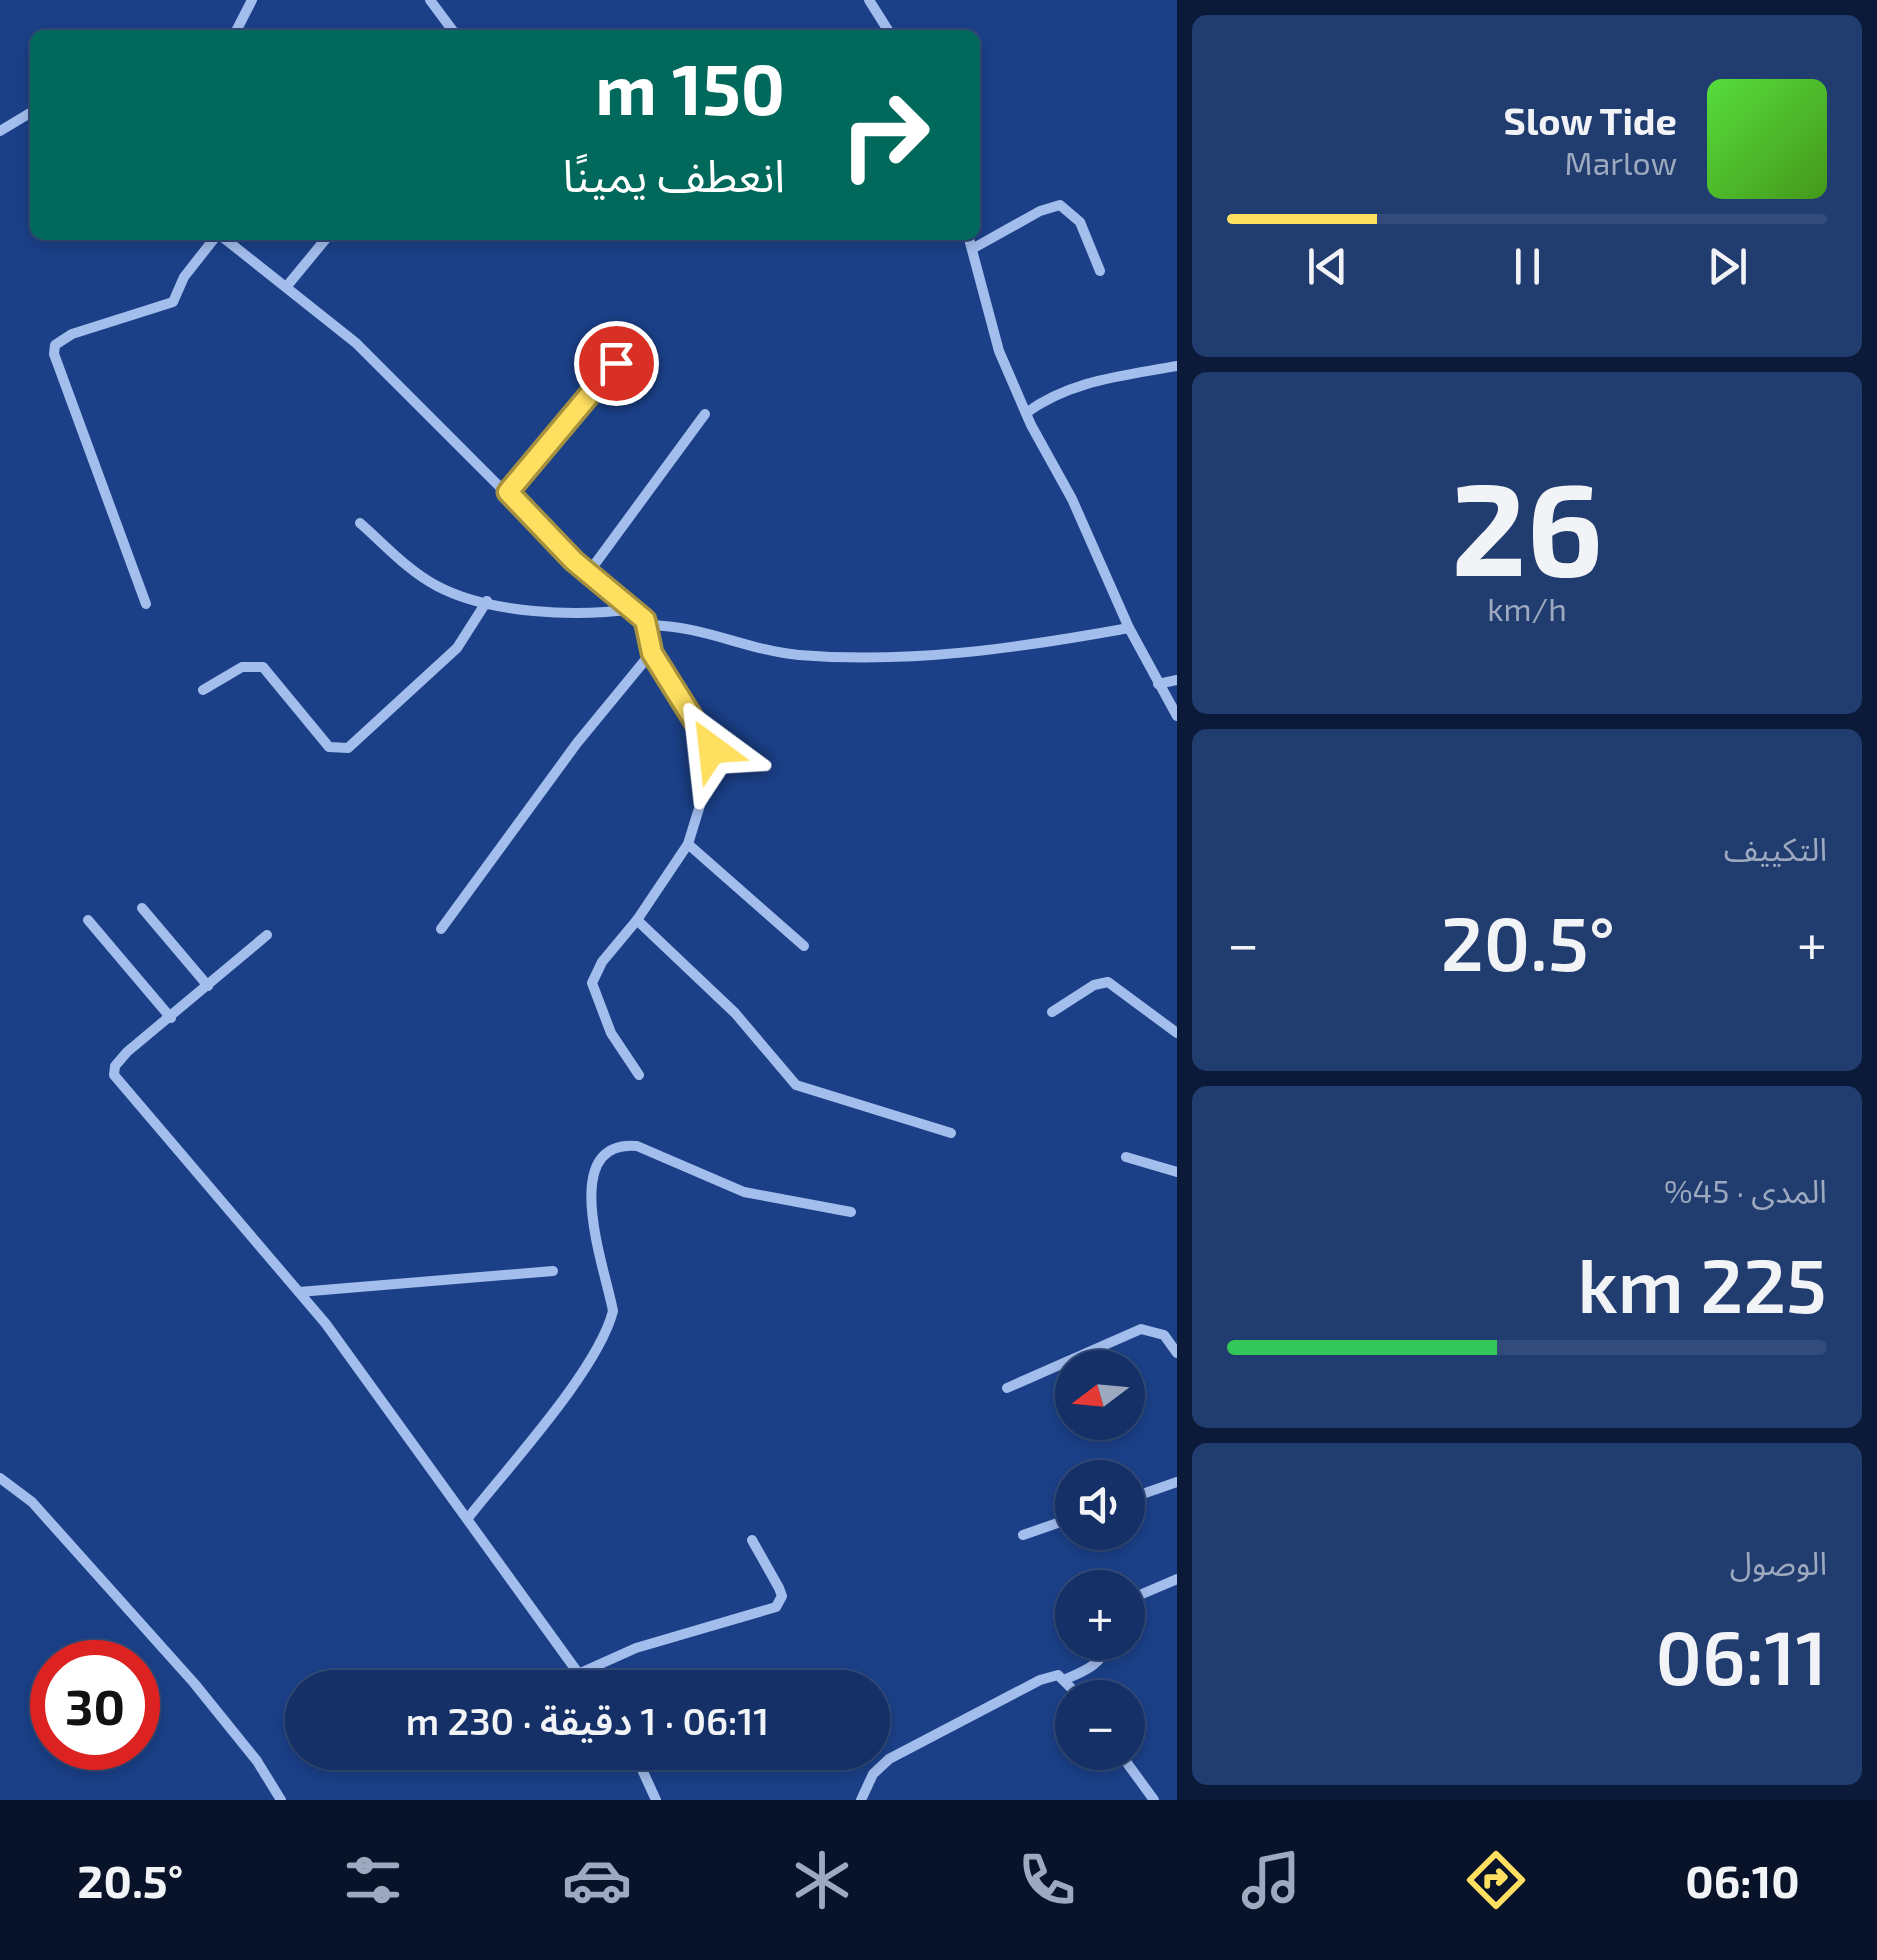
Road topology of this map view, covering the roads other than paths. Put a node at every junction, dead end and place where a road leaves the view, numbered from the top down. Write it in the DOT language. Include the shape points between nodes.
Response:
graph roads {
  1 [pos="252,0"];
  2 [pos="430,0"];
  3 [pos="869,0"];
  4 [pos="237,30"];
  5 [pos="452,30"];
  6 [pos="889,30"];
  7 [pos="30,113"];
  8 [pos="0,131"];
  9 [pos="215,240"];
  10 [pos="226,240"];
  11 [pos="325,240"];
  12 [pos="969,240"];
  13 [pos="972,249"];
  14 [pos="1100,270"];
  15 [pos="287,286"];
  16 [pos="637,337"];
  17 [pos="1177,366"];
  18 [pos="1026,413"];
  19 [pos="705,414"];
  20 [pos="508,492"];
  21 [pos="360,523"];
  22 [pos="589,572"];
  23 [pos="488,601"];
  24 [pos="146,604"];
  25 [pos="634,609"];
  26 [pos="648,626"];
  27 [pos="1129,628"];
  28 [pos="652,653"];
  29 [pos="1177,680"];
  30 [pos="1158,684"];
  31 [pos="203,690"];
  32 [pos="1177,716"];
  33 [pos="688,844"];
  34 [pos="142,908"];
  35 [pos="88,920"];
  36 [pos="637,920"];
  37 [pos="441,929"];
  38 [pos="267,935"];
  39 [pos="804,946"];
  40 [pos="208,986"];
  41 [pos="1052,1012"];
  42 [pos="170,1018"];
  43 [pos="1177,1033"];
  44 [pos="639,1075"];
  45 [pos="950,1133"];
  46 [pos="1126,1157"];
  47 [pos="1177,1172"];
  48 [pos="851,1212"];
  49 [pos="553,1270"];
  50 [pos="300,1292"];
  51 [pos="1177,1353"];
  52 [pos="1006,1388"];
  53 [pos="0,1478"];
  54 [pos="1177,1482"];
  55 [pos="1145,1493"];
  56 [pos="468,1518"];
  57 [pos="1055,1524"];
  58 [pos="1023,1535"];
  59 [pos="752,1540"];
  60 [pos="1177,1580"];
  61 [pos="1145,1593"];
  62 [pos="1098,1660"];
  63 [pos="575,1670"];
  64 [pos="587,1670"];
  65 [pos="1066,1679"];
  66 [pos="642,1770"];
  67 [pos="1132,1770"];
  68 [pos="281,1800"];
  69 [pos="656,1800"];
  70 [pos="862,1800"];
  71 [pos="1154,1800"];
  1 -- 4 [label="street"];
  2 -- 5 [label="street"];
  3 -- 6 [label="street"];
  7 -- 8 [label="street"];
  9 -- 24 [label="street" via="173,302 55,345"];
  10 -- 15 [label="street"];
  11 -- 15 [label="street"];
  12 -- 13 [label="street"];
  13 -- 14 [label="street" via="1040,210 1060,206 1080,222"];
  13 -- 18 [label="street" via="999,351"];
  15 -- 20 [label="street"];
  16 -- 20 [label="street"];
  17 -- 18 [label="street" via="1083,383"];
  18 -- 27 [label="street"];
  19 -- 22 [label="street"];
  20 -- 22 [label="street"];
  21 -- 23 [label="street" via="430,582"];
  22 -- 25 [label="street"];
  23 -- 25 [label="street" via="555,612"];
  23 -- 31 [label="street" via="457,648 348,748 330,747 263,668 242,668"];
  25 -- 26 [label="street"];
  26 -- 27 [label="street" via="694,628 776,652 864,656 951,654"];
  26 -- 28 [label="street"];
  27 -- 30 [label="street"];
  28 -- 33 [label="street" via="712,749 710,782"];
  28 -- 37 [label="street"];
  29 -- 30 [label="street"];
  30 -- 32 [label="street"];
  33 -- 36 [label="street"];
  33 -- 39 [label="street"];
  34 -- 40 [label="street"];
  35 -- 42 [label="street"];
  36 -- 44 [label="street" via="592,982 611,1032"];
  36 -- 45 [label="street" via="735,1013 796,1085"];
  38 -- 40 [label="street"];
  40 -- 42 [label="street"];
  41 -- 43 [label="street" via="1108,982"];
  42 -- 50 [label="street" via="126,1052 114,1075"];
  46 -- 47 [label="street"];
  48 -- 56 [label="street" via="744,1192 637,1146 623,1145 602,1157 591,1214 613,1311 609,1326"];
  49 -- 50 [label="street"];
  50 -- 56 [label="street"];
  51 -- 52 [label="street" via="1164,1335 1141,1329"];
  53 -- 68 [label="street" via="32,1502 194,1684"];
  54 -- 55 [label="street"];
  56 -- 63 [label="street"];
  57 -- 58 [label="street"];
  59 -- 64 [label="street" via="780,1588 776,1607 636,1648"];
  60 -- 61 [label="street"];
  62 -- 65 [label="street"];
  65 -- 70 [label="street" via="1050,1675 889,1759 872,1774"];
  66 -- 69 [label="street"];
  67 -- 71 [label="street"];
}
